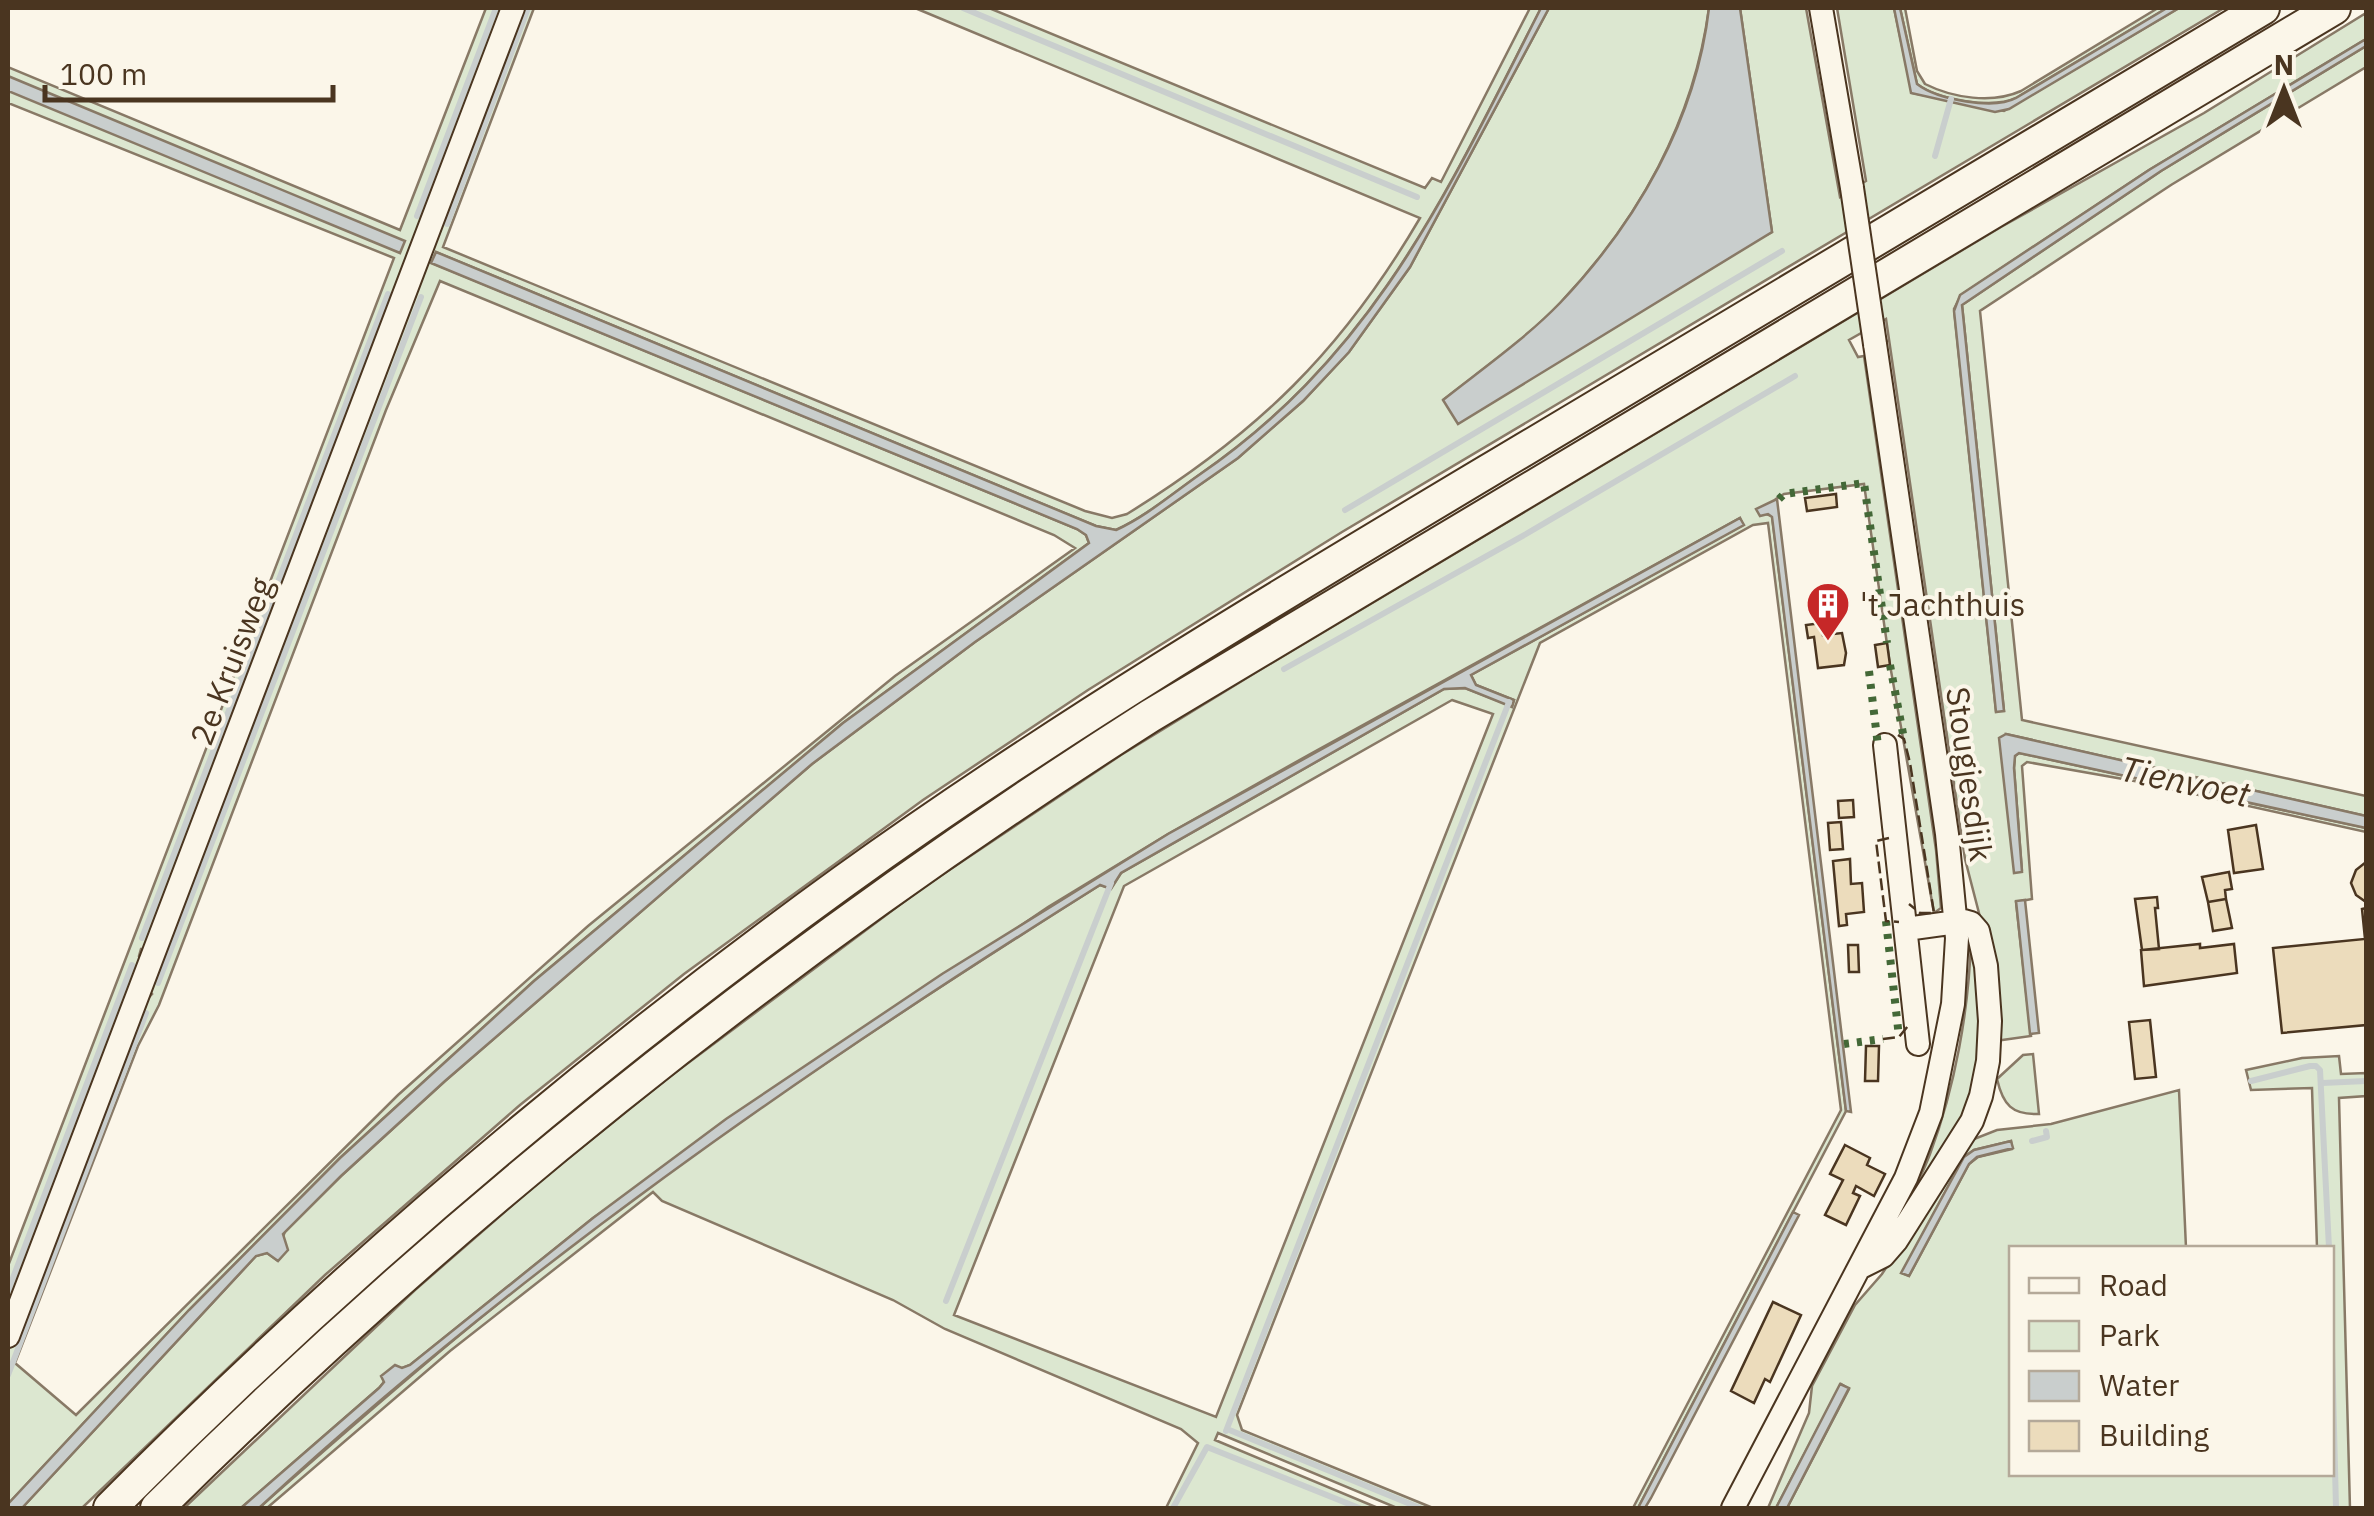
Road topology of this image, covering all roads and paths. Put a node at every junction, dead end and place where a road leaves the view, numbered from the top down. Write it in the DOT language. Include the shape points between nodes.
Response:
graph roads {
  1 [pos="513,8"];
  2 [pos="1821,8"];
  3 [pos="2263,8"];
  4 [pos="2334,8"];
  5 [pos="1885,746"];
  6 [pos="1956,922"];
  7 [pos="1906,929"];
  8 [pos="1918,1044"];
  9 [pos="1859,1268"];
  10 [pos="8,1336"];
  11 [pos="110,1508"];
  12 [pos="157,1508"];
  13 [pos="1733,1508"];
  1 -- 10 [label="street, 2e Kruisweg"];
  2 -- 6 [label="street, Stougjesdijk, bridge"];
  3 -- 11 [label="highway" via="1183,655 932,819 546,1110 326,1301"];
  4 -- 12 [label="highway" via="1150,716 973,832 751,991 587,1120 327,1344"];
  5 -- 7 [label="street"];
  6 -- 7 [label="street"];
  6 -- 9 [label="street, Stougjesdijk" via="1953,1004 1930,1113 1906,1178"];
  6 -- 9 [label="street" via="1974,924 1982,942 1999,1056 1977,1110 1889,1251"];
  7 -- 8 [label="street"];
  9 -- 13 [label="street, Stougjesdijk"];
}
